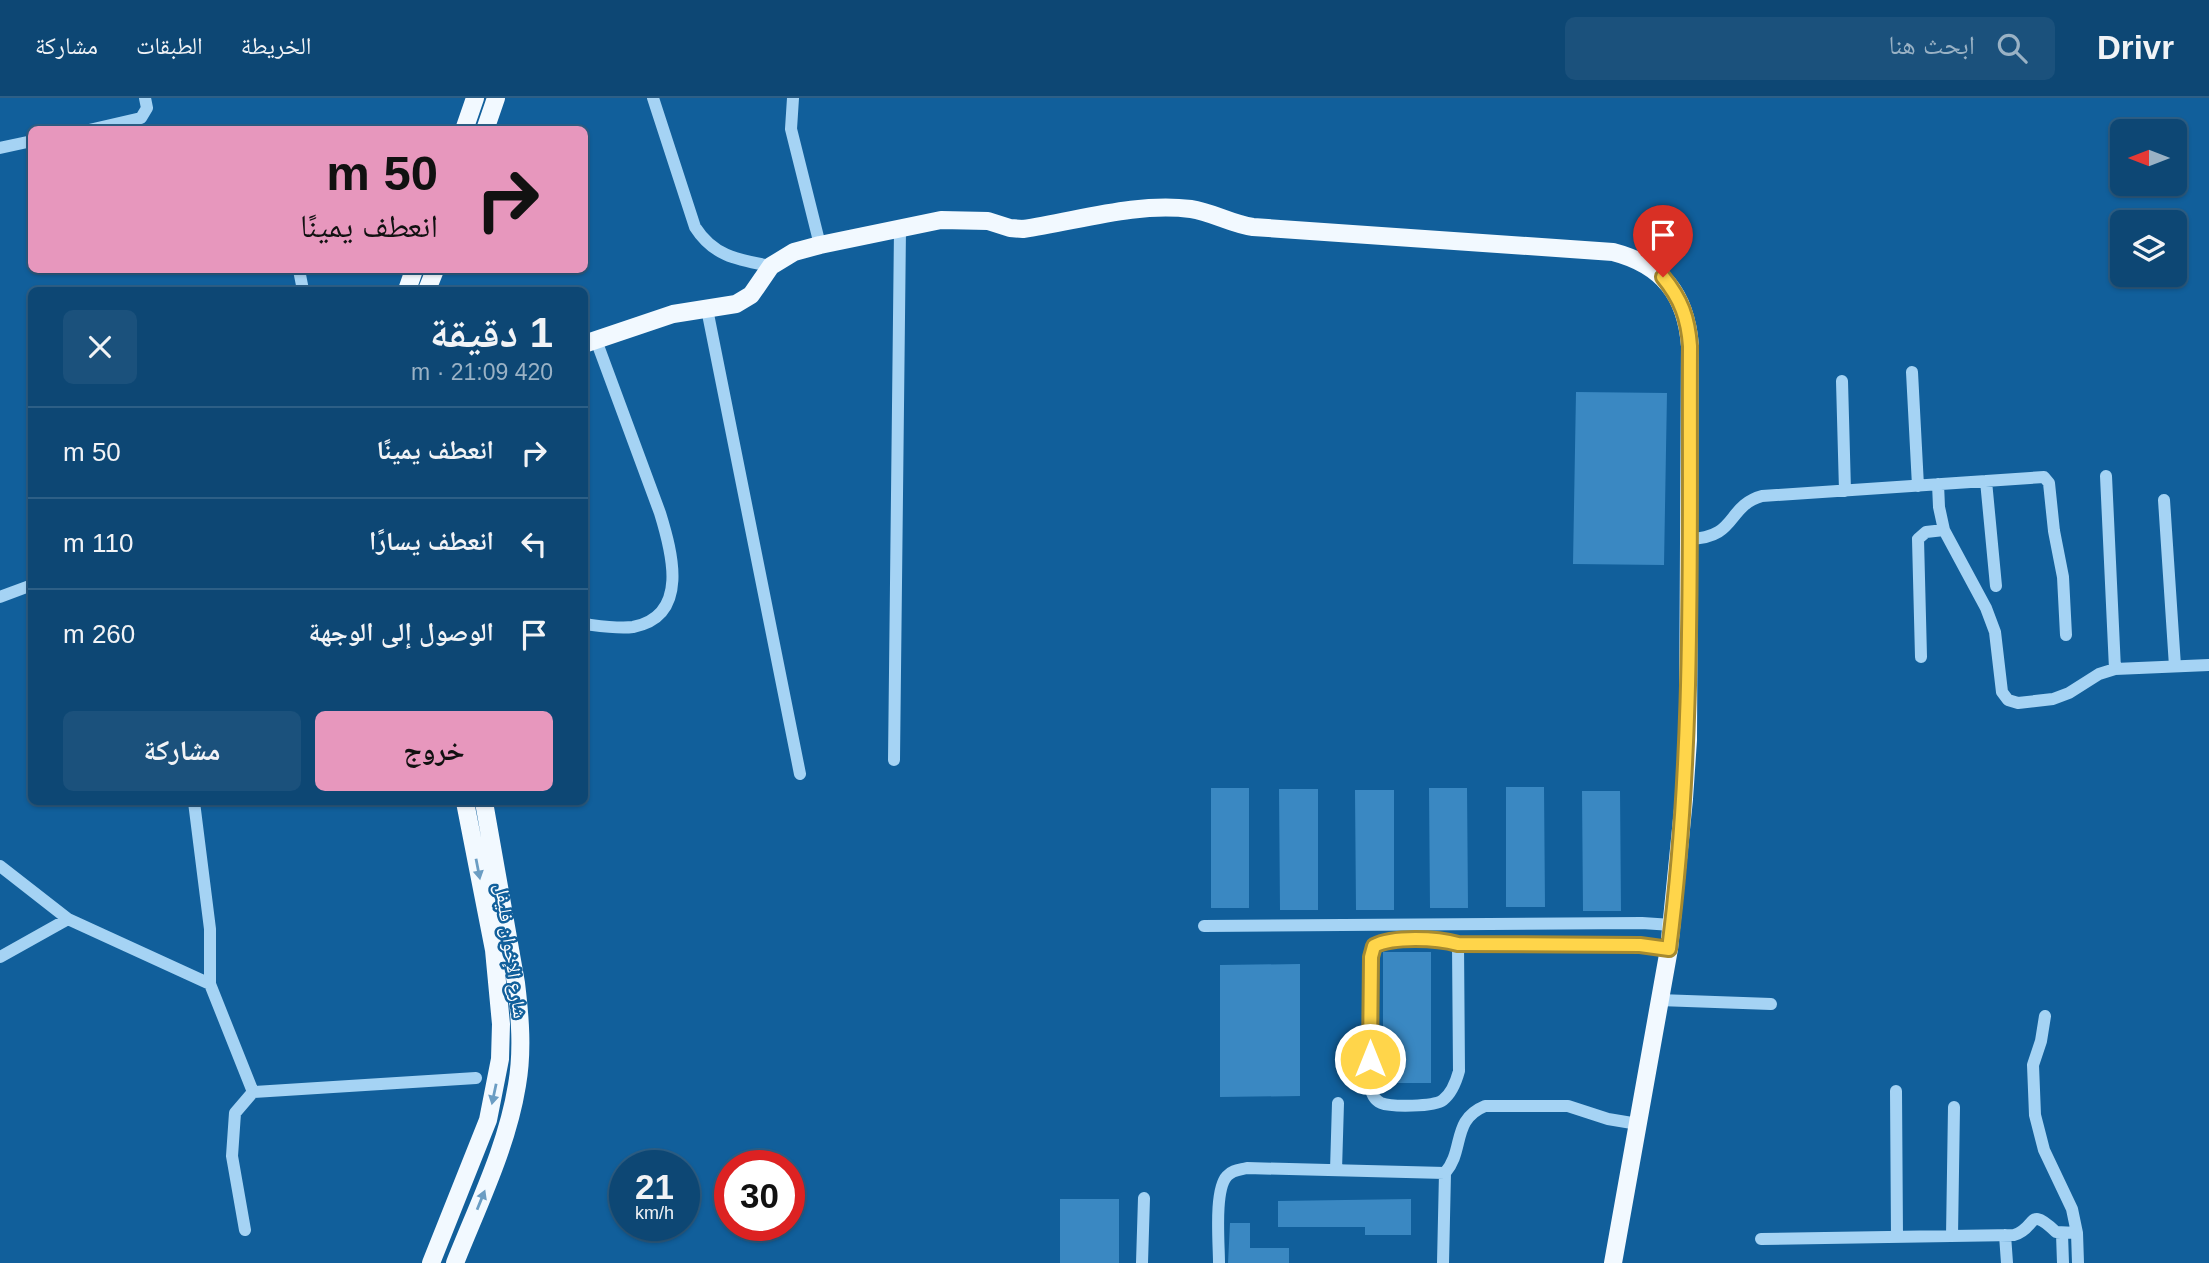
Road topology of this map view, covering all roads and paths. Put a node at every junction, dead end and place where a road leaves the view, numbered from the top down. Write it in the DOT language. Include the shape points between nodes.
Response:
graph roads {
  1 [pos="145,98"];
  2 [pos="475,98"];
  3 [pos="496,98"];
  4 [pos="653,98"];
  5 [pos="793,98"];
  6 [pos="106,126"];
  7 [pos="465,126"];
  8 [pos="486,126"];
  9 [pos="28,142"];
  10 [pos="0,148"];
  11 [pos="900,229"];
  12 [pos="820,245"];
  13 [pos="771,266"];
  14 [pos="708,309"];
  15 [pos="590,342"];
  16 [pos="1912,372"];
  17 [pos="1842,381"];
  18 [pos="2106,476"];
  19 [pos="1986,481"];
  20 [pos="1938,484"];
  21 [pos="1918,486"];
  22 [pos="1845,491"];
  23 [pos="2164,500"];
  24 [pos="1944,530"];
  25 [pos="1689,539"];
  26 [pos="28,586"];
  27 [pos="1996,586"];
  28 [pos="0,597"];
  29 [pos="588,624"];
  30 [pos="2066,635"];
  31 [pos="1921,657"];
  32 [pos="2209,665"];
  33 [pos="2175,666"];
  34 [pos="2115,669"];
  35 [pos="894,760"];
  36 [pos="800,774"];
  37 [pos="194,805"];
  38 [pos="466,805"];
  39 [pos="485,805"];
  40 [pos="0,866"];
  41 [pos="68,919"];
  42 [pos="1204,926"];
  43 [pos="1672,926"];
  44 [pos="1458,944"];
  45 [pos="1669,949"];
  46 [pos="0,957"];
  47 [pos="210,984"];
  48 [pos="1659,1000"];
  49 [pos="1771,1004"];
  50 [pos="2045,1016"];
  51 [pos="476,1078"];
  52 [pos="1896,1091"];
  53 [pos="253,1092"];
  54 [pos="1338,1103"];
  55 [pos="1954,1107"];
  56 [pos="488,1120"];
  57 [pos="1638,1124"];
  58 [pos="507,1126"];
  59 [pos="1336,1170"];
  60 [pos="1445,1173"];
  61 [pos="1144,1198"];
  62 [pos="245,1230"];
  63 [pos="2077,1233"];
  64 [pos="2062,1234"];
  65 [pos="2006,1235"];
  66 [pos="1952,1236"];
  67 [pos="1897,1237"];
  68 [pos="1761,1239"];
  69 [pos="431,1263"];
  70 [pos="455,1263"];
  71 [pos="1142,1263"];
  72 [pos="1219,1263"];
  73 [pos="1443,1263"];
  74 [pos="1613,1263"];
  75 [pos="2007,1263"];
  76 [pos="2063,1263"];
  77 [pos="2078,1263"];
  1 -- 6 [label="street" via="147,108 141,118"];
  2 -- 7 [label="main road"];
  3 -- 8 [label="main road"];
  4 -- 13 [label="street" via="701,237 727,256"];
  5 -- 12 [label="street" via="791,129"];
  9 -- 10 [label="street"];
  11 -- 12 [label="main road"];
  11 -- 25 [label="main road" via="953,220 1023,229 1119,211 1180,208 1253,227 1631,257 1656,271 1675,292 1689,327"];
  11 -- 35 [label="street"];
  12 -- 13 [label="main road"];
  13 -- 14 [label="main road" via="744,300"];
  14 -- 15 [label="main road" via="666,316"];
  14 -- 36 [label="street"];
  15 -- 29 [label="street" via="660,513 673,573 671,598 654,620 632,627"];
  16 -- 21 [label="street"];
  17 -- 22 [label="street"];
  18 -- 34 [label="street"];
  19 -- 20 [label="street"];
  19 -- 27 [label="street"];
  19 -- 30 [label="street" via="2047,479 2063,577"];
  20 -- 21 [label="street"];
  20 -- 24 [label="street"];
  21 -- 22 [label="street"];
  22 -- 25 [label="street" via="1753,499 1723,530"];
  23 -- 33 [label="street"];
  24 -- 31 [label="street" via="1923,534 1918,543"];
  24 -- 34 [label="street" via="1991,620 2002,692 2008,700 2053,699"];
  25 -- 43 [label="main road" via="1688,740"];
  26 -- 28 [label="street"];
  32 -- 33 [label="street"];
  33 -- 34 [label="street"];
  37 -- 47 [label="street" via="210,929"];
  38 -- 56 [label="main road, شارع الإخوان فليفل, one-way" via="499,991 500,1059"];
  39 -- 58 [label="main road, شارع الإخوان فليفل" via="520,1012 520,1066"];
  40 -- 41 [label="street"];
  41 -- 46 [label="street"];
  41 -- 47 [label="street"];
  42 -- 43 [label="street"];
  43 -- 45 [label="main road"];
  44 -- 44 [label="street" via="1385,940 1374,946 1369,1085 1373,1097 1383,1104 1434,1105 1445,1099 1455,1084"];
  44 -- 45 [label="street"];
  45 -- 48 [label="main road"];
  47 -- 53 [label="street"];
  48 -- 49 [label="street"];
  48 -- 57 [label="main road"];
  50 -- 63 [label="street" via="2033,1065 2035,1115 2043,1150 2072,1209"];
  51 -- 53 [label="street"];
  52 -- 67 [label="street"];
  53 -- 62 [label="street" via="235,1113 232,1156"];
  54 -- 59 [label="street"];
  55 -- 66 [label="street"];
  56 -- 58 [label="main road"];
  56 -- 69 [label="main road, شارع الإخوان فليفل"];
  57 -- 60 [label="street" via="1569,1106 1485,1105 1464,1123 1453,1165"];
  57 -- 74 [label="main road"];
  70 -- 58 [label="main road, شارع الإخوان فليفل, one-way"];
  59 -- 60 [label="street"];
  59 -- 72 [label="street" via="1234,1170 1220,1189"];
  60 -- 73 [label="street"];
  61 -- 71 [label="street"];
  63 -- 64 [label="street"];
  63 -- 77 [label="street"];
  64 -- 65 [label="street" via="2039,1219 2020,1233"];
  64 -- 76 [label="street"];
  65 -- 66 [label="street"];
  65 -- 75 [label="street"];
  66 -- 67 [label="street"];
  67 -- 68 [label="street"];
}
